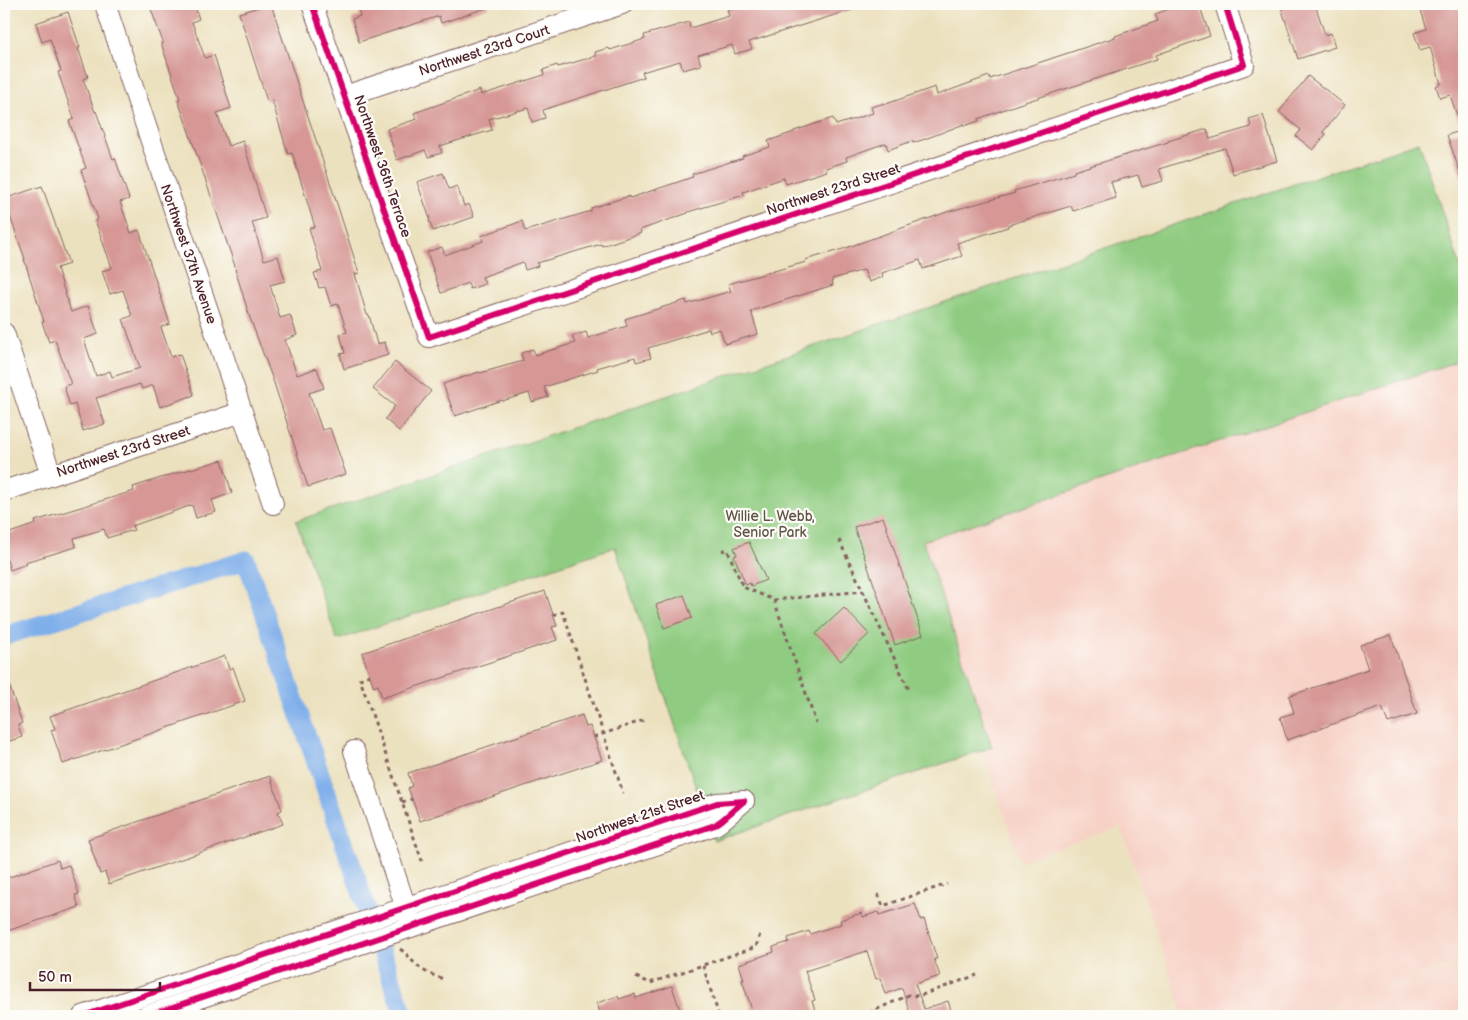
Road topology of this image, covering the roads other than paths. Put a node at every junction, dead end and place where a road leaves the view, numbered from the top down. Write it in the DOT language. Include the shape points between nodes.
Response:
graph roads {
  1 [pos="105,4"];
  2 [pos="312,4"];
  3 [pos="622,4"];
  4 [pos="1225,4"];
  5 [pos="345,96"];
  6 [pos="4,333"];
  7 [pos="430,337"];
  8 [pos="242,412"];
  9 [pos="51,475"];
  10 [pos="4,491"];
  11 [pos="273,504"];
  12 [pos="354,751"];
  13 [pos="406,908"];
  14 [pos="412,927"];
  15 [pos="82,1016"];
  16 [pos="146,1016"];
  1 -- 8 [label="street, Northwest 37th Avenue"];
  2 -- 5 [label="street, Northwest 36th Terrace"];
  3 -- 5 [label="street, Northwest 23rd Court"];
  4 -- 7 [label="street, Northwest 23rd Street" via="1244,65"];
  5 -- 7 [label="street, Northwest 36th Terrace"];
  6 -- 9 [label="street"];
  8 -- 9 [label="street, Northwest 23rd Street"];
  8 -- 11 [label="street, Northwest 37th Avenue"];
  9 -- 10 [label="street, Northwest 23rd Street"];
  12 -- 13 [label="street"];
  13 -- 14 [label="street"];
  13 -- 14 [label="street, Northwest 21st Street" via="717,803 744,801 714,824"];
  13 -- 15 [label="street, Northwest 21st Street"];
  14 -- 16 [label="street, Northwest 21st Street"];
}
